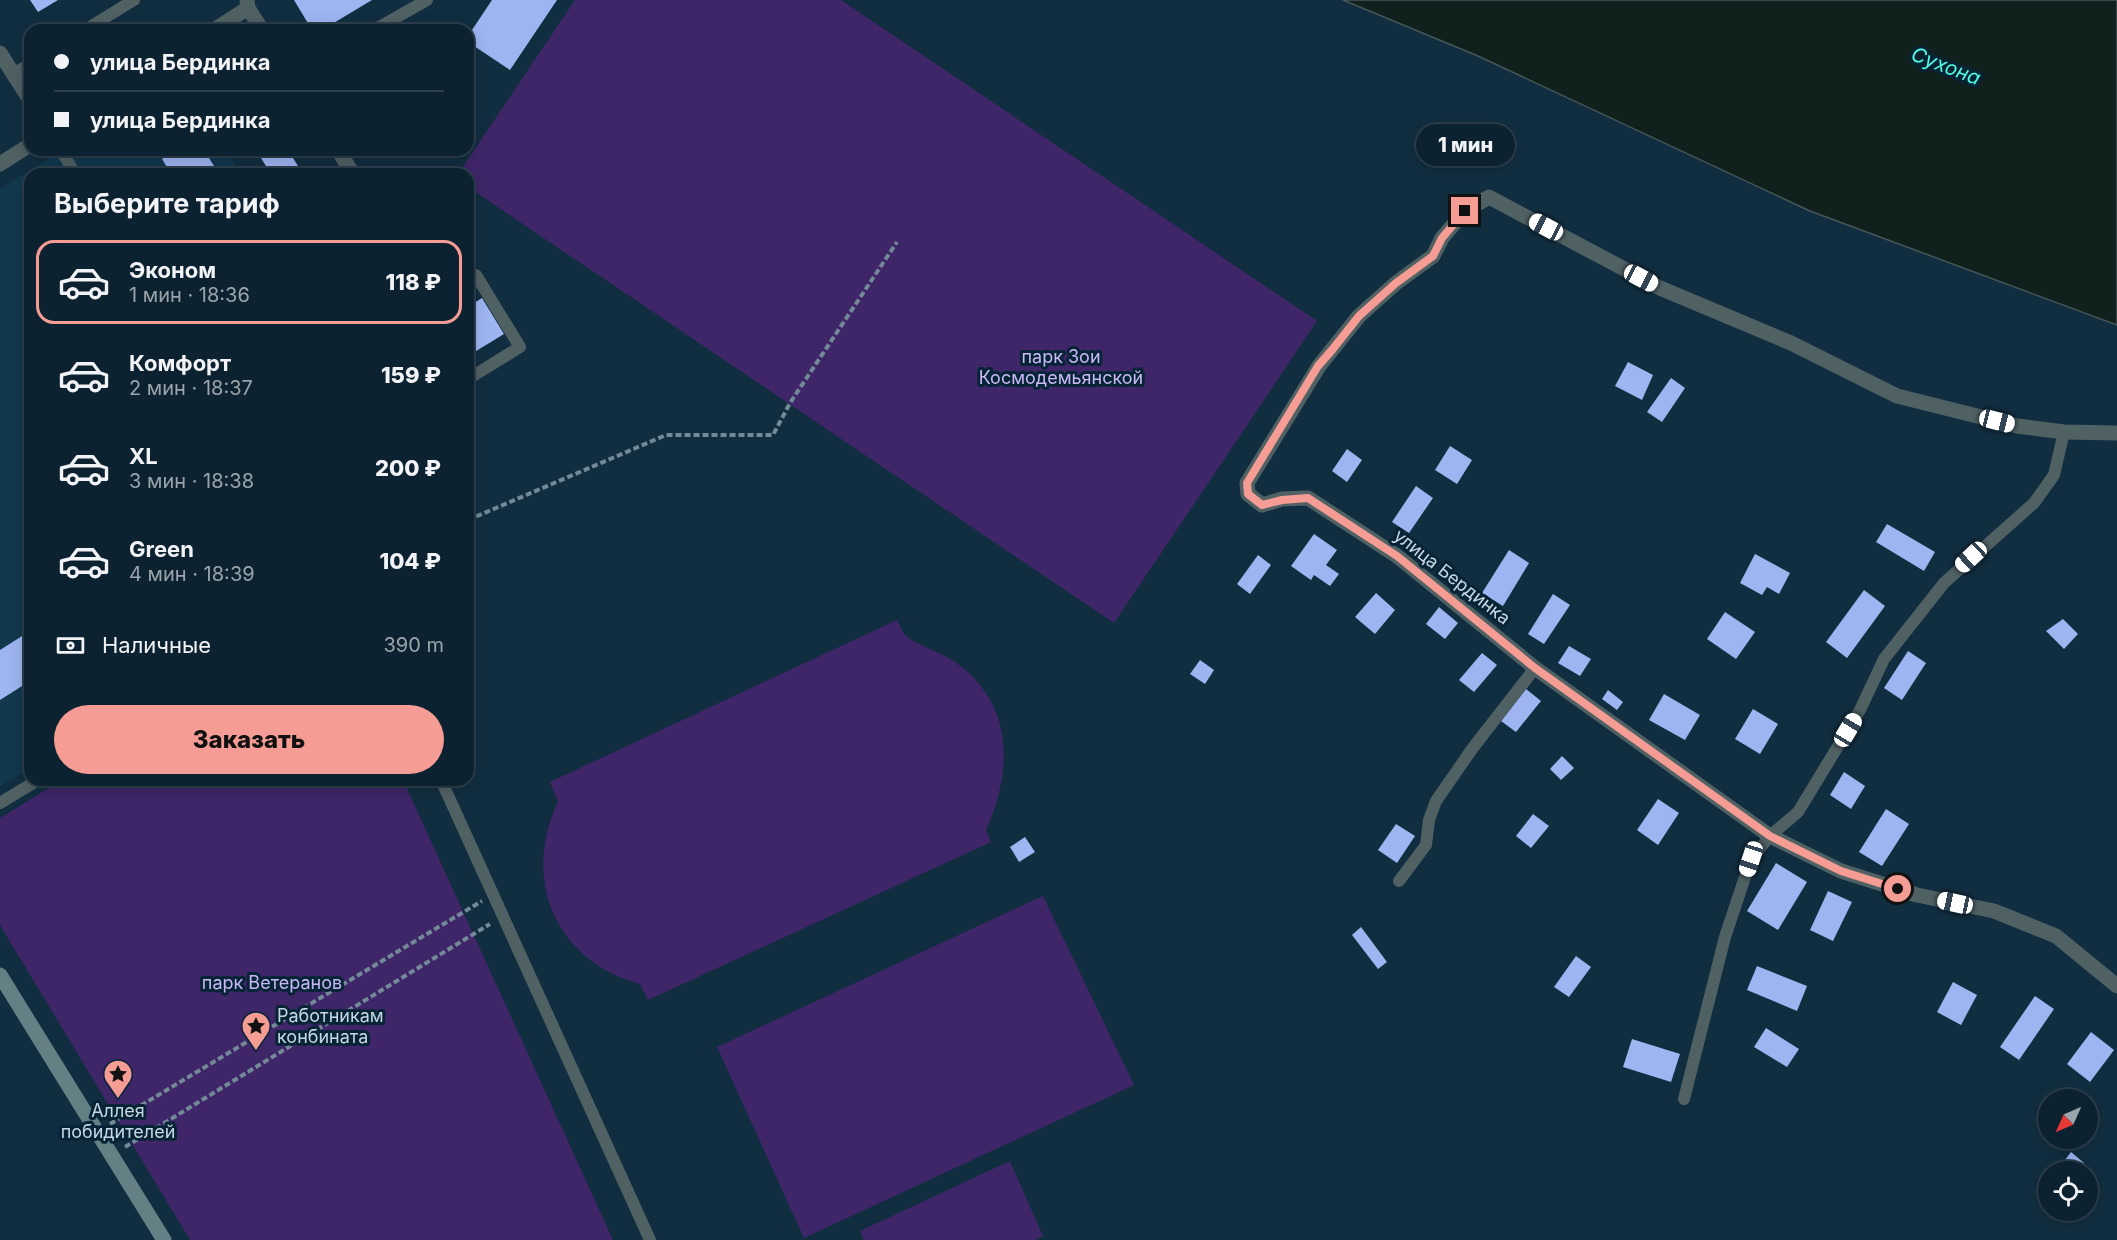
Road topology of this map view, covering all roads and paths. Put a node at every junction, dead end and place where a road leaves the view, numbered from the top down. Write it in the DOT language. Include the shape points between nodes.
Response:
graph roads {
  1 [pos="134,0"];
  2 [pos="427,0"];
  3 [pos="248,4"];
  4 [pos="95,24"];
  5 [pos="222,24"];
  6 [pos="259,24"];
  7 [pos="385,24"];
  8 [pos="0,52"];
  9 [pos="24,68"];
  10 [pos="13,74"];
  11 [pos="24,91"];
  12 [pos="24,149"];
  13 [pos="0,164"];
  14 [pos="897,242"];
  15 [pos="474,276"];
  16 [pos="474,375"];
  17 [pos="2064,432"];
  18 [pos="2117,433"];
  19 [pos="474,517"];
  20 [pos="1535,668"];
  21 [pos="28,786"];
  22 [pos="444,786"];
  23 [pos="0,803"];
  24 [pos="1770,836"];
  25 [pos="1399,881"];
  26 [pos="493,895"];
  27 [pos="502,916"];
  28 [pos="0,975"];
  29 [pos="2117,986"];
  30 [pos="1684,1099"];
  31 [pos="97,1132"];
  32 [pos="111,1155"];
  33 [pos="164,1240"];
  34 [pos="650,1240"];
  1 -- 4 [label="lane"];
  2 -- 7 [label="lane"];
  3 -- 5 [label="street"];
  3 -- 6 [label="street"];
  8 -- 10 [label="street"];
  9 -- 10 [label="lane"];
  10 -- 11 [label="street"];
  12 -- 13 [label="street"];
  14 -- 19 [label="path" via="773,435 666,435"];
  15 -- 16 [label="lane" via="520,347"];
  17 -- 18 [label="street, улица Бердинка"];
  17 -- 20 [label="street, улица Бердинка" via="2017,426 1897,396 1791,343 1660,288 1489,197 1465,211 1442,238 1433,256 1396,283 1352,325 1318,366 1247,483 1248,494 1262,505 1308,498 1397,556"];
  17 -- 24 [label="lane" via="2054,475 2034,503 1937,591 1884,659 1860,710 1798,812"];
  20 -- 24 [label="street, улица Бердинка"];
  20 -- 25 [label="lane" via="1436,801 1429,820 1428,840"];
  21 -- 23 [label="lane"];
  22 -- 26 [label="lane"];
  24 -- 29 [label="street, улица Бердинка" via="1841,871 1917,895 1994,911 2056,936"];
  24 -- 30 [label="lane" via="1751,859 1725,937"];
  26 -- 27 [label="lane"];
  26 -- 31 [label="path"];
  27 -- 32 [label="path"];
  27 -- 34 [label="lane"];
  28 -- 31 [label="main road"];
  31 -- 32 [label="main road"];
  32 -- 33 [label="main road"];
}
